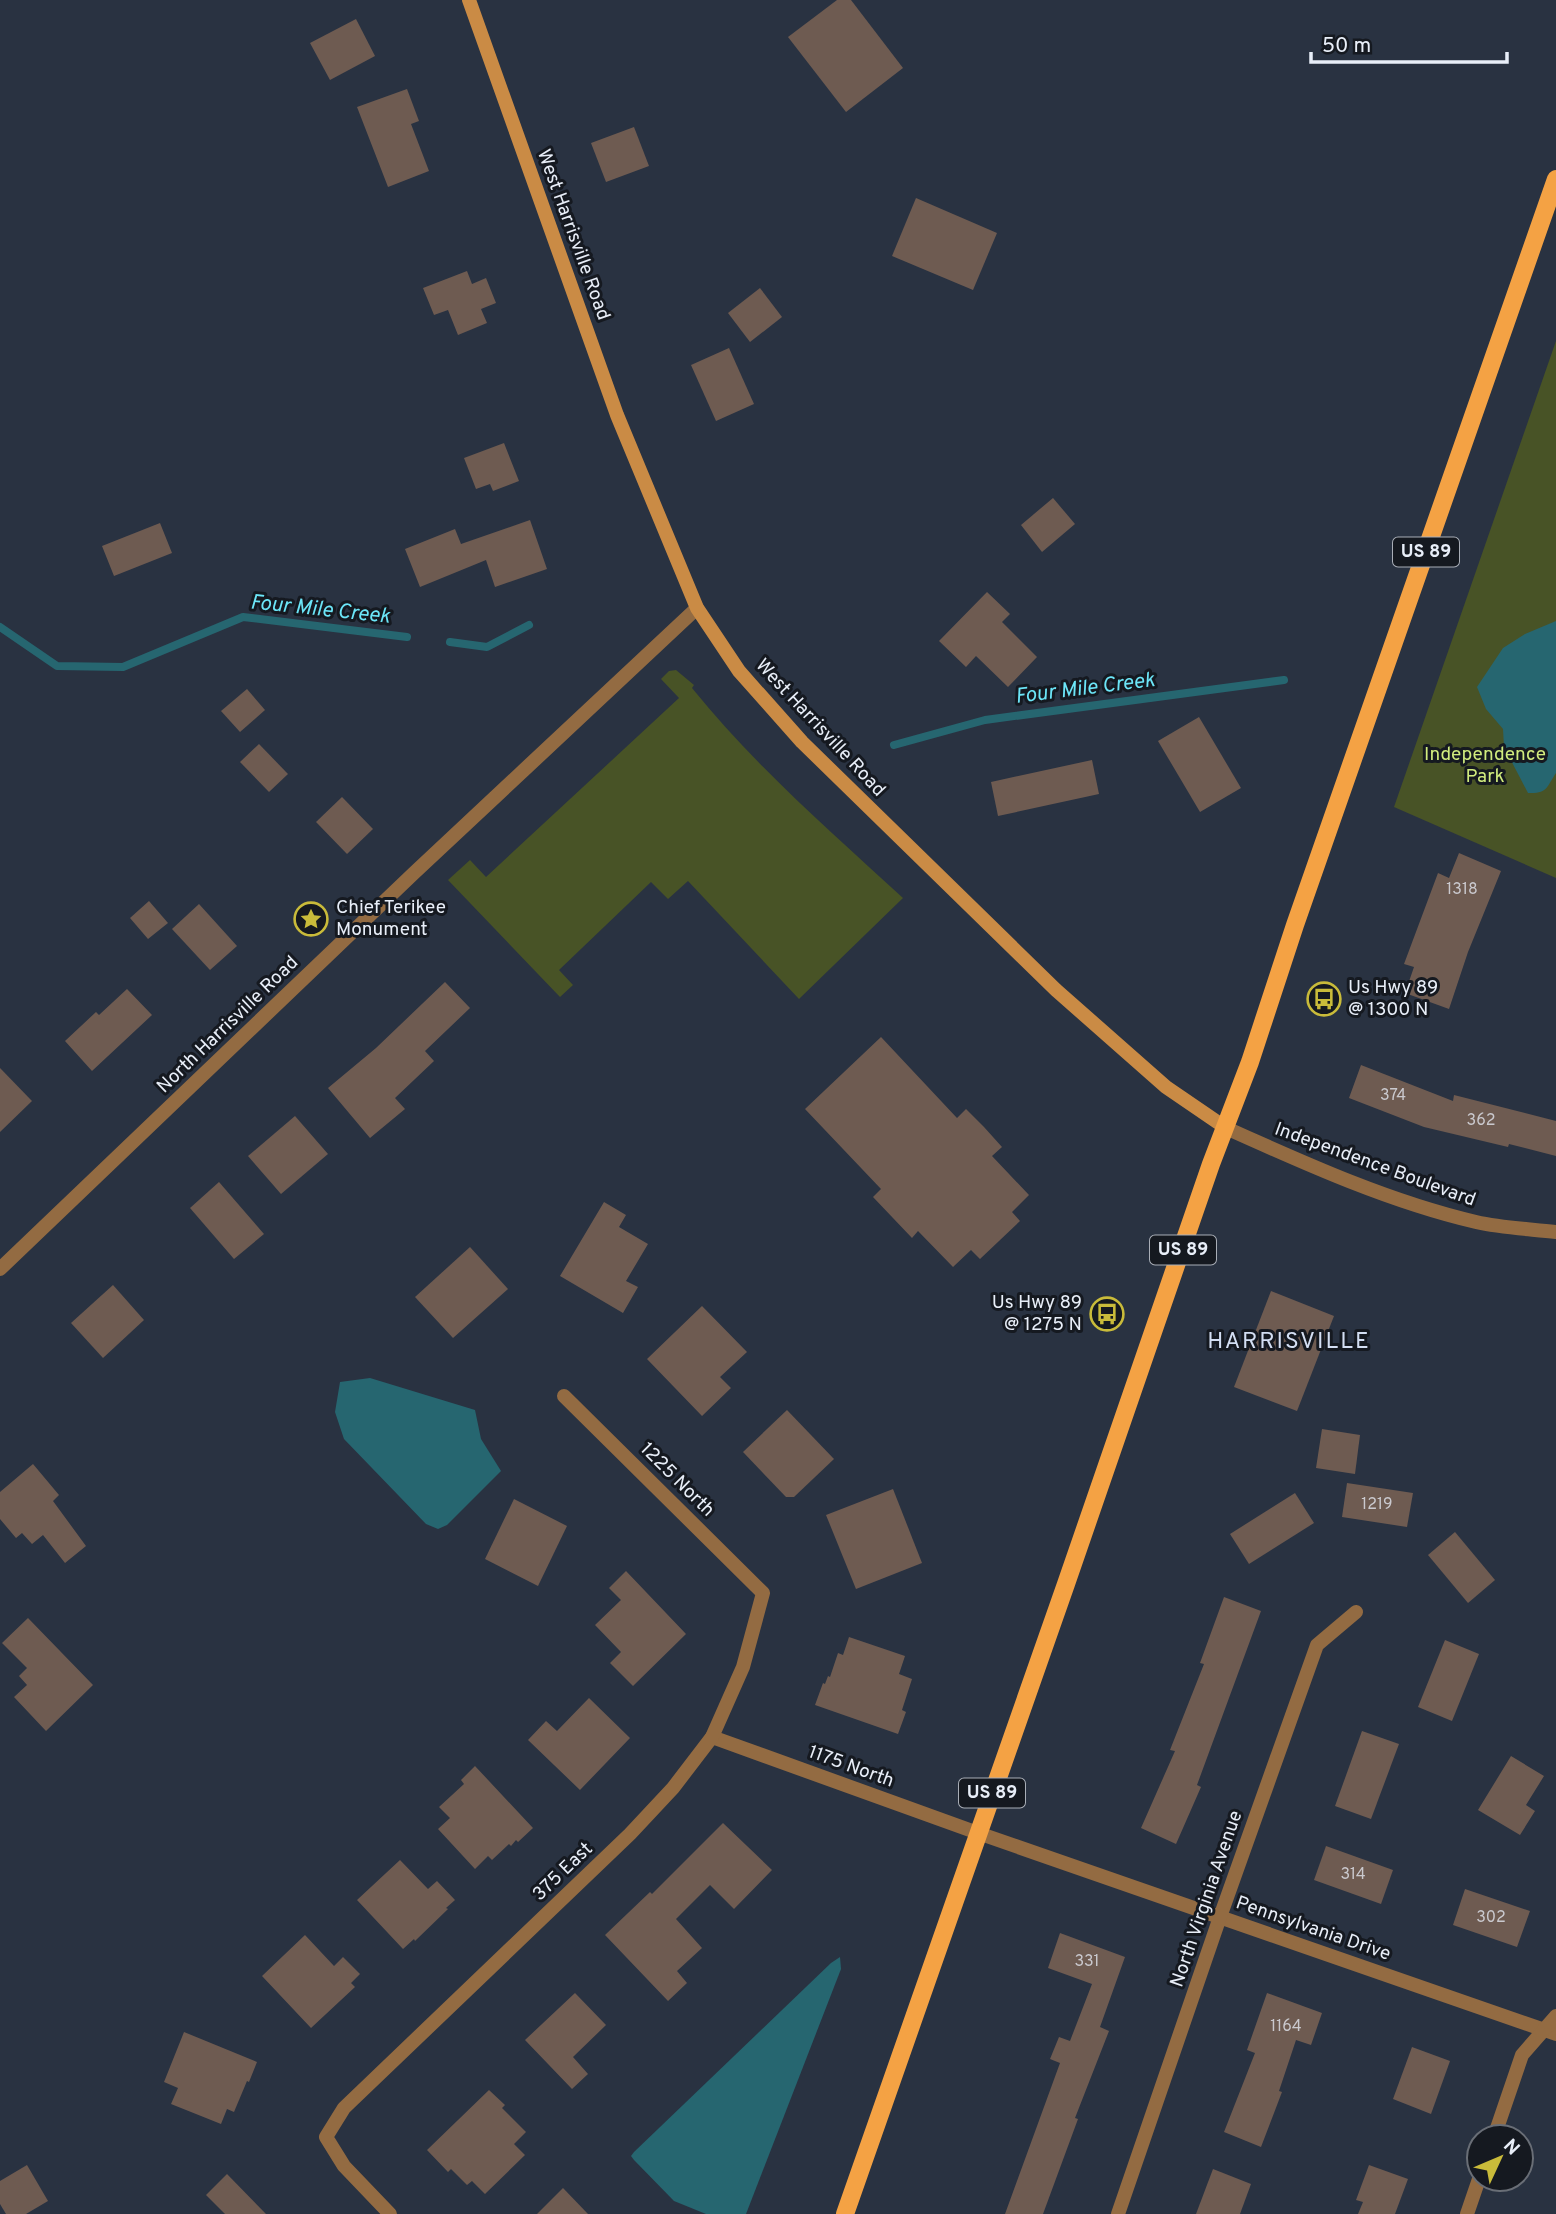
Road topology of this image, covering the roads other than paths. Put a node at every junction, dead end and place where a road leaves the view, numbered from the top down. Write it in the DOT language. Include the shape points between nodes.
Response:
graph roads {
  1 [pos="469,0"];
  2 [pos="1556,179"];
  3 [pos="696,608"];
  4 [pos="1226,1128"];
  5 [pos="1556,1232"];
  6 [pos="0,1269"];
  7 [pos="564,1396"];
  8 [pos="763,1592"];
  9 [pos="1356,1612"];
  10 [pos="712,1737"];
  11 [pos="978,1833"];
  12 [pos="1220,1917"];
  13 [pos="1556,2016"];
  14 [pos="1550,2031"];
  15 [pos="1499,2123"];
  16 [pos="1474,2193"];
  17 [pos="390,2214"];
  18 [pos="845,2214"];
  19 [pos="1118,2214"];
  20 [pos="1467,2214"];
  1 -- 3 [label="main road, West Harrisville Road" via="617,415"];
  2 -- 4 [label="main road, US 89"];
  3 -- 4 [label="main road, West Harrisville Road" via="739,671 802,743 1056,990 1166,1087"];
  3 -- 6 [label="street, North Harrisville Road"];
  4 -- 5 [label="street, Independence Boulevard" via="1407,1201 1478,1223"];
  4 -- 11 [label="main road, US 89"];
  7 -- 8 [label="street, 1225 North"];
  8 -- 10 [label="street, 375 East" via="743,1667"];
  9 -- 12 [label="street, North Virginia Avenue" via="1317,1645"];
  10 -- 11 [label="street, 1175 North"];
  10 -- 17 [label="street, 375 East" via="630,1834 344,2108 326,2137 344,2166"];
  11 -- 12 [label="street, Pennsylvania Drive"];
  11 -- 18 [label="main road, US 89"];
  12 -- 14 [label="street, Pennsylvania Drive"];
  12 -- 19 [label="street, North Virginia Avenue"];
  13 -- 14 [label="street"];
  14 -- 15 [label="street" via="1522,2055"];
  16 -- 20 [label="street"];
}
